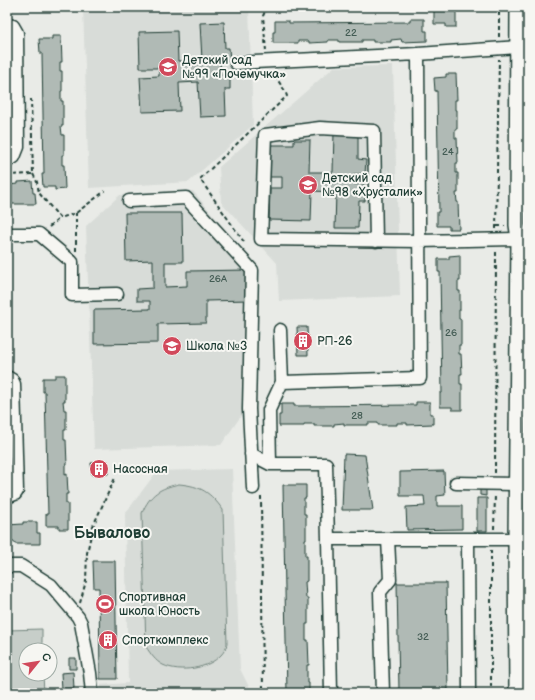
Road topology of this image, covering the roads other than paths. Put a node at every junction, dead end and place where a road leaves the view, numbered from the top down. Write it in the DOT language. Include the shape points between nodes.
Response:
graph roads {
  1 [pos="518,7"];
  2 [pos="7,25"];
  3 [pos="518,47"];
  4 [pos="418,54"];
  5 [pos="236,63"];
  6 [pos="528,88"];
  7 [pos="517,102"];
  8 [pos="7,161"];
  9 [pos="129,201"];
  10 [pos="7,234"];
  11 [pos="519,239"];
  12 [pos="376,241"];
  13 [pos="419,242"];
  14 [pos="118,294"];
  15 [pos="280,330"];
  16 [pos="7,377"];
  17 [pos="282,382"];
  18 [pos="251,454"];
  19 [pos="270,464"];
  20 [pos="456,483"];
  21 [pos="517,484"];
  22 [pos="253,488"];
  23 [pos="7,497"];
  24 [pos="328,539"];
  25 [pos="388,539"];
  26 [pos="516,539"];
  27 [pos="468,540"];
  28 [pos="7,566"];
  29 [pos="92,693"];
  30 [pos="331,693"];
  31 [pos="383,693"];
  32 [pos="469,693"];
  33 [pos="518,693"];
  1 -- 3 [label="main road"];
  2 -- 8 [label="lane" via="13,26 16,33 18,147 14,157"];
  3 -- 4 [label="lane"];
  3 -- 7 [label="main road"];
  4 -- 5 [label="lane"];
  4 -- 13 [label="lane"];
  6 -- 7 [label="main road" via="520,91"];
  7 -- 11 [label="main road"];
  9 -- 18 [label="lane" via="186,198 252,270 249,409"];
  10 -- 14 [label="lane" via="39,234 72,262 72,295"];
  11 -- 13 [label="lane"];
  11 -- 21 [label="main road"];
  12 -- 12 [label="lane" via="261,239 265,135 320,128 374,131"];
  12 -- 13 [label="lane"];
  13 -- 17 [label="lane" via="420,378"];
  15 -- 17 [label="lane"];
  16 -- 23 [label="lane" via="14,384 17,491"];
  17 -- 19 [label="lane" via="269,410"];
  18 -- 19 [label="lane"];
  18 -- 22 [label="lane"];
  19 -- 24 [label="lane" via="326,464"];
  20 -- 21 [label="lane"];
  21 -- 26 [label="main road"];
  24 -- 25 [label="lane"];
  24 -- 30 [label="lane"];
  25 -- 27 [label="lane"];
  25 -- 31 [label="lane" via="390,580 380,592"];
  26 -- 27 [label="lane"];
  26 -- 33 [label="main road"];
  27 -- 32 [label="lane"];
  28 -- 29 [label="lane" via="21,566 52,585 74,612 81,623"];
}
